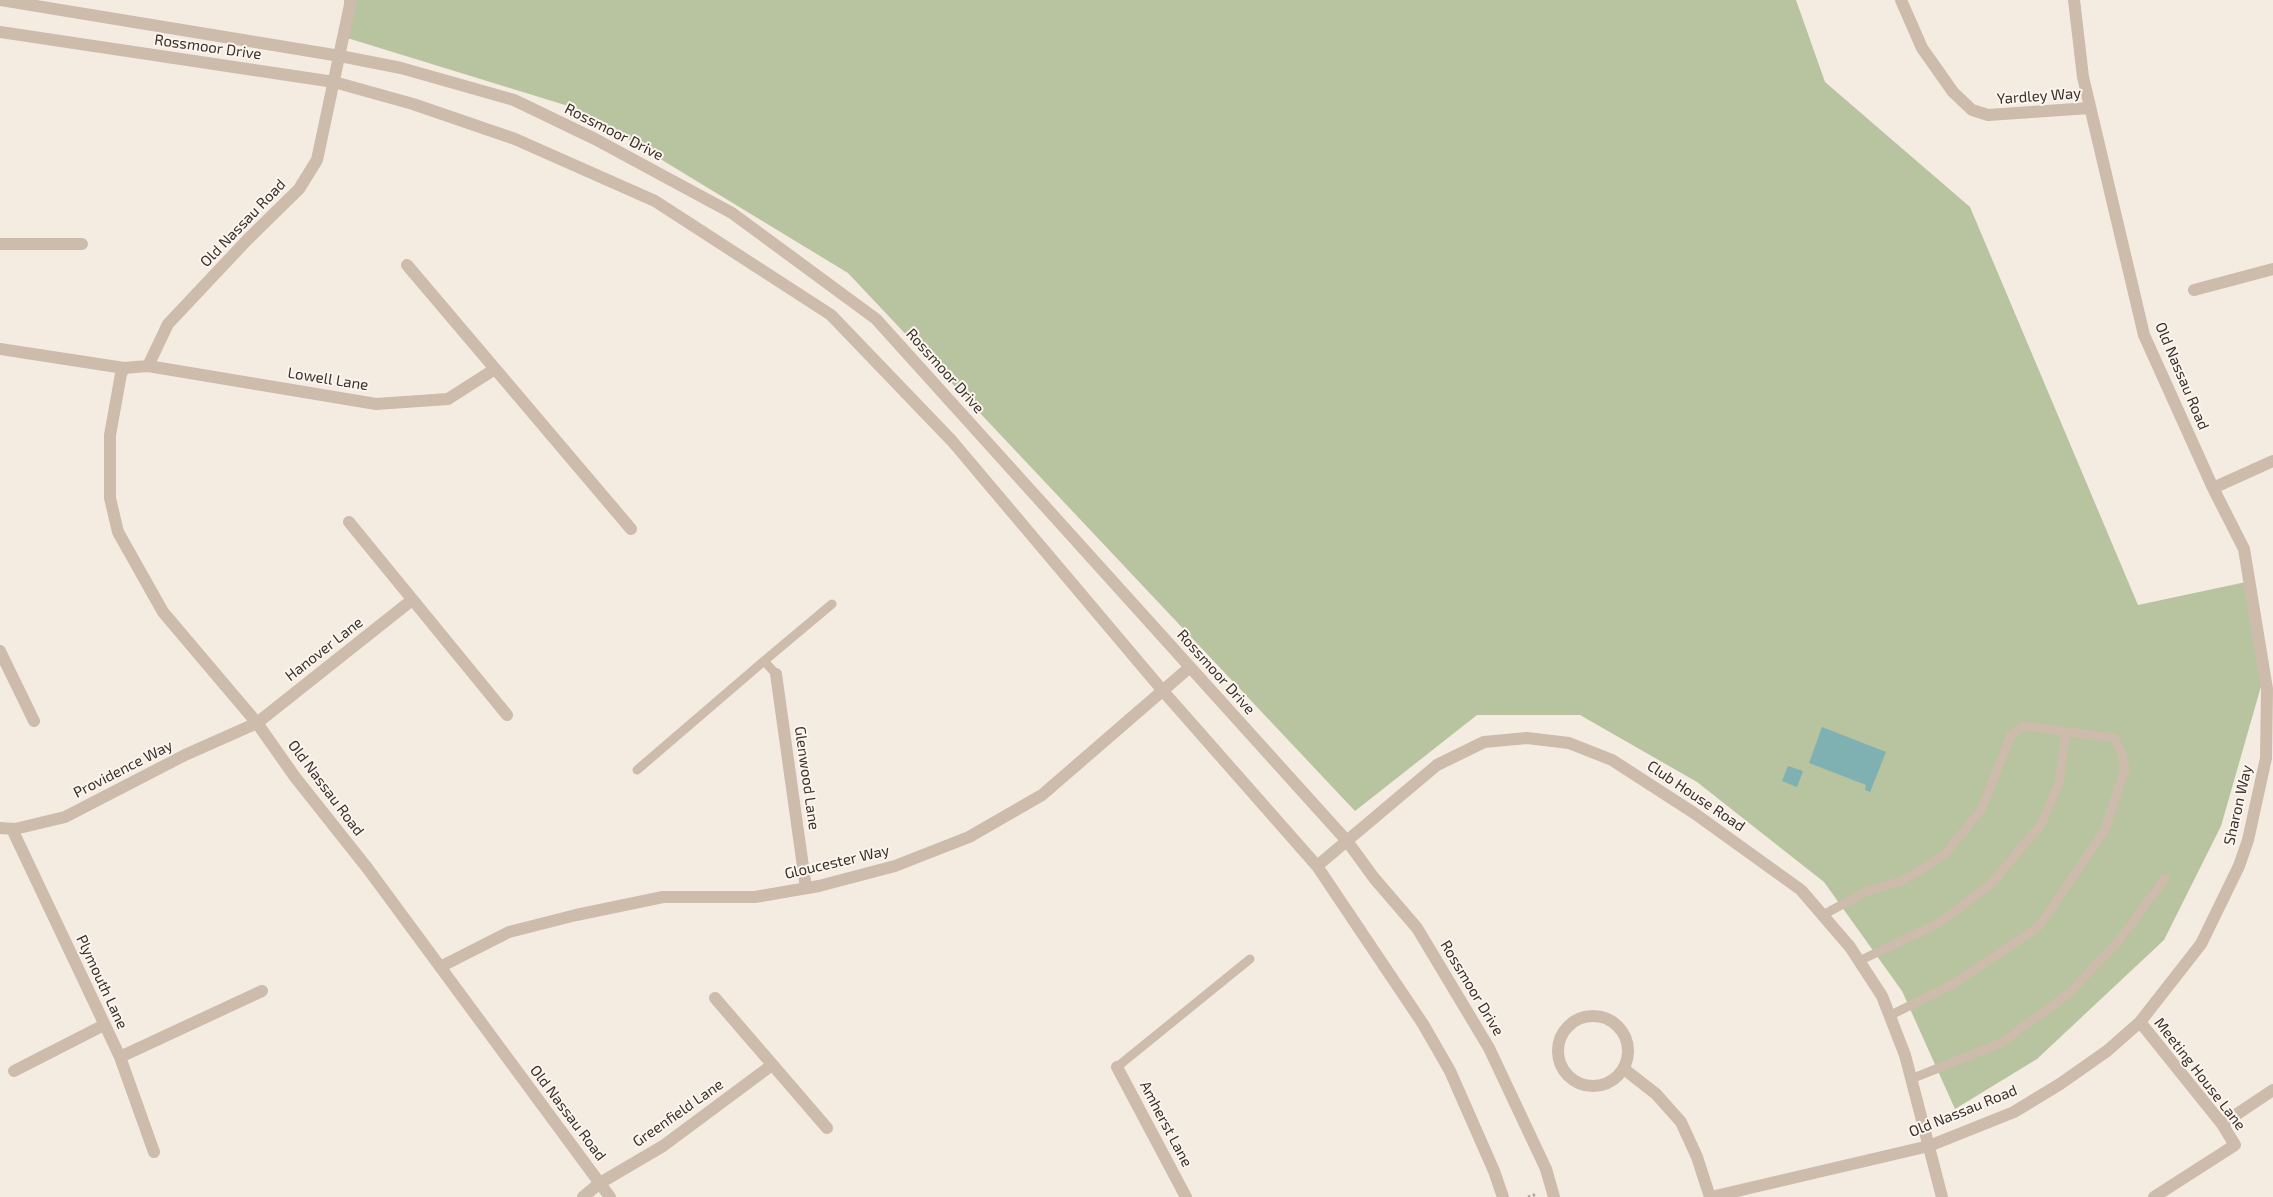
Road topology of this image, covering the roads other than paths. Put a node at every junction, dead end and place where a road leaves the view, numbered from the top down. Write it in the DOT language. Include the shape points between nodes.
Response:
graph roads {
  1 [pos="0,0"];
  2 [pos="350,0"];
  3 [pos="1901,0"];
  4 [pos="2074,0"];
  5 [pos="0,32"];
  6 [pos="340,56"];
  7 [pos="334,82"];
  8 [pos="2090,108"];
  9 [pos="0,244"];
  10 [pos="82,244"];
  11 [pos="407,265"];
  12 [pos="2273,269"];
  13 [pos="2194,290"];
  14 [pos="0,349"];
  15 [pos="148,366"];
  16 [pos="124,368"];
  17 [pos="495,369"];
  18 [pos="2273,461"];
  19 [pos="2213,488"];
  20 [pos="349,522"];
  21 [pos="631,529"];
  22 [pos="412,600"];
  23 [pos="832,604"];
  24 [pos="0,651"];
  25 [pos="764,661"];
  26 [pos="1190,667"];
  27 [pos="776,674"];
  28 [pos="1163,691"];
  29 [pos="507,714"];
  30 [pos="34,721"];
  31 [pos="257,723"];
  32 [pos="2066,732"];
  33 [pos="2269,758"];
  34 [pos="636,770"];
  35 [pos="6,829"];
  36 [pos="1347,841"];
  37 [pos="1317,866"];
  38 [pos="2239,866"];
  39 [pos="2165,878"];
  40 [pos="806,888"];
  41 [pos="1822,916"];
  42 [pos="1250,959"];
  43 [pos="1859,961"];
  44 [pos="440,967"];
  45 [pos="262,991"];
  46 [pos="715,998"];
  47 [pos="1889,1016"];
  48 [pos="2140,1022"];
  49 [pos="104,1025"];
  50 [pos="120,1057"];
  51 [pos="772,1065"];
  52 [pos="1117,1067"];
  53 [pos="1624,1069"];
  54 [pos="14,1071"];
  55 [pos="1911,1079"];
  56 [pos="2273,1090"];
  57 [pos="2222,1124"];
  58 [pos="827,1128"];
  59 [pos="1929,1146"];
  60 [pos="154,1152"];
  61 [pos="600,1183"];
  62 [pos="583,1197"];
  63 [pos="610,1197"];
  64 [pos="1186,1197"];
  65 [pos="1503,1197"];
  66 [pos="1554,1197"];
  67 [pos="1710,1197"];
  68 [pos="1942,1197"];
  69 [pos="2154,1197"];
  1 -- 6 [label="street, Rossmoor Drive"];
  2 -- 6 [label="street, Old Nassau Road"];
  3 -- 8 [label="street, Yardley Way" via="1922,48 1954,92 1972,110 1988,115"];
  4 -- 8 [label="street, Old Nassau Road"];
  5 -- 7 [label="street, Rossmoor Drive"];
  6 -- 7 [label="street, Old Nassau Road"];
  6 -- 26 [label="street, Rossmoor Drive" via="402,68 514,100 595,139 732,213 876,319"];
  7 -- 15 [label="street, Old Nassau Road" via="317,160 299,189 168,324"];
  7 -- 28 [label="street, Rossmoor Drive" via="413,104 515,139 655,201 831,316 952,441"];
  8 -- 19 [label="street, Old Nassau Road" via="2144,335"];
  9 -- 10 [label="street"];
  11 -- 17 [label="street"];
  12 -- 13 [label="street"];
  14 -- 16 [label="street"];
  15 -- 16 [label="street, Lowell Lane"];
  15 -- 17 [label="street, Lowell Lane" via="376,404 448,399"];
  16 -- 31 [label="street, Old Nassau Road" via="110,435 110,498 118,532 163,612"];
  17 -- 21 [label="street"];
  18 -- 19 [label="street"];
  19 -- 33 [label="street, Old Nassau Road" via="2244,549 2267,690"];
  20 -- 22 [label="street"];
  22 -- 29 [label="street"];
  22 -- 31 [label="street, Hanover Lane"];
  23 -- 25 [label="lane"];
  24 -- 30 [label="street"];
  25 -- 27 [label="lane"];
  25 -- 34 [label="lane"];
  26 -- 28 [label="street, Gloucester Way"];
  26 -- 36 [label="street, Rossmoor Drive"];
  27 -- 40 [label="street, Glenwood Lane"];
  28 -- 37 [label="street, Rossmoor Drive"];
  28 -- 40 [label="street, Gloucester Way" via="1042,795 969,837 895,866"];
  31 -- 35 [label="street, Providence Way" via="65,817"];
  31 -- 44 [label="street, Old Nassau Road"];
  32 -- 41 [label="lane" via="2024,726 2011,735 1981,810 1944,855 1902,881 1865,892"];
  32 -- 43 [label="lane" via="2059,782 2042,823 1991,884 1939,923"];
  32 -- 47 [label="lane" via="2114,738 2121,751 2125,769 2104,832 2038,927 1953,984"];
  33 -- 38 [label="street, Sharon Way"];
  35 -- 49 [label="street, Plymouth Lane"];
  36 -- 37 [label="street, Club House Road"];
  36 -- 41 [label="street, Club House Road" via="1437,765 1484,742 1527,738 1569,742 1612,760 1694,813 1801,890"];
  36 -- 66 [label="street, Rossmoor Drive" via="1417,928 1489,1048 1546,1169"];
  37 -- 65 [label="street, Rossmoor Drive" via="1403,993 1450,1071"];
  38 -- 48 [label="street, Old Nassau Road" via="2201,944"];
  39 -- 55 [label="lane" via="2118,942 2068,994 2001,1043"];
  40 -- 44 [label="street, Gloucester Way" via="755,897 663,897 576,915 509,932"];
  41 -- 43 [label="street, Club House Road"];
  42 -- 52 [label="lane"];
  43 -- 47 [label="street, Club House Road" via="1882,996"];
  44 -- 61 [label="street, Old Nassau Road"];
  45 -- 50 [label="street"];
  46 -- 51 [label="street"];
  47 -- 55 [label="street, Club House Road"];
  48 -- 57 [label="street, Meeting House Lane"];
  48 -- 59 [label="street, Old Nassau Road" via="2099,1057 2014,1112"];
  49 -- 50 [label="street, Plymouth Lane"];
  49 -- 54 [label="street"];
  50 -- 60 [label="street, Plymouth Lane"];
  51 -- 58 [label="street"];
  51 -- 61 [label="street, Greenfield Lane" via="663,1146"];
  52 -- 64 [label="street, Amherst Lane"];
  53 -- 53 [label="street" via="1629,1054 1628,1043 1617,1024 1596,1015 1581,1017 1564,1030 1558,1044 1558,1059 1567,1076 1576,1082 1601,1086 1615,1080"];
  53 -- 67 [label="street" via="1656,1094 1681,1122"];
  55 -- 59 [label="street, Club House Road"];
  56 -- 57 [label="street"];
  57 -- 69 [label="street, Meeting House Lane" via="2235,1145"];
  59 -- 67 [label="street, Old Nassau Road"];
  59 -- 68 [label="street, Club House Road"];
  61 -- 62 [label="street, Greenfield Lane"];
  61 -- 63 [label="street, Old Nassau Road"];
}
